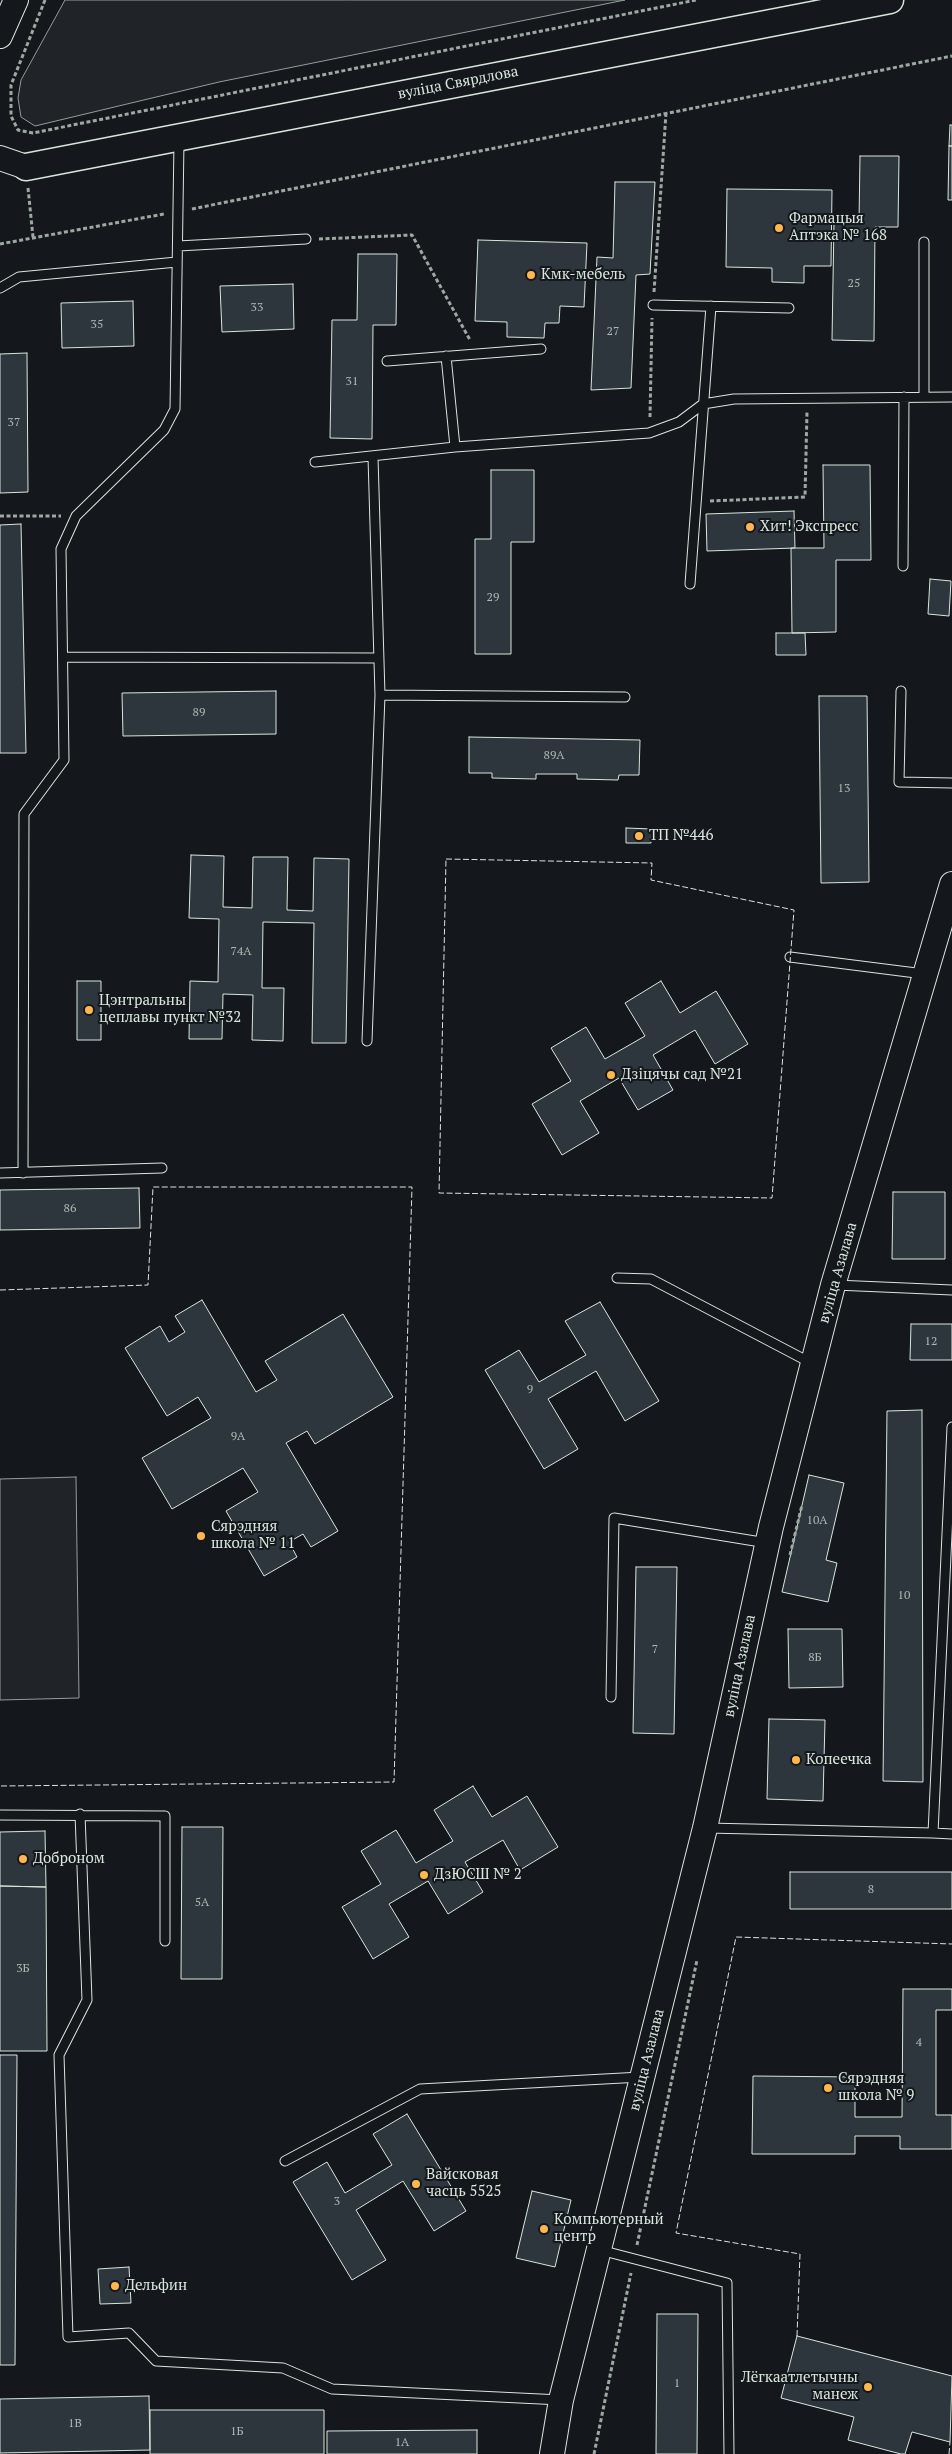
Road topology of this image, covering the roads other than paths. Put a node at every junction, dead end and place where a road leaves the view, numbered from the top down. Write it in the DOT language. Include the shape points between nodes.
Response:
graph roads {
  1 [pos="16,0"];
  2 [pos="890,0"];
  3 [pos="0,35"];
  4 [pos="179,138"];
  5 [pos="0,158"];
  6 [pos="26,167"];
  7 [pos="0,176"];
  8 [pos="306,239"];
  9 [pos="924,242"];
  10 [pos="178,246"];
  11 [pos="177,262"];
  12 [pos="0,288"];
  13 [pos="653,305"];
  14 [pos="711,306"];
  15 [pos="789,308"];
  16 [pos="541,349"];
  17 [pos="446,356"];
  18 [pos="387,361"];
  19 [pos="904,397"];
  20 [pos="924,397"];
  21 [pos="952,397"];
  22 [pos="703,404"];
  23 [pos="455,447"];
  24 [pos="373,457"];
  25 [pos="315,462"];
  26 [pos="903,566"];
  27 [pos="690,584"];
  28 [pos="64,656"];
  29 [pos="379,658"];
  30 [pos="901,691"];
  31 [pos="380,695"];
  32 [pos="625,697"];
  33 [pos="952,783"];
  34 [pos="952,884"];
  35 [pos="790,957"];
  36 [pos="925,974"];
  37 [pos="367,1040"];
  38 [pos="162,1168"];
  39 [pos="0,1173"];
  40 [pos="23,1173"];
  41 [pos="617,1278"];
  42 [pos="834,1285"];
  43 [pos="952,1290"];
  44 [pos="813,1364"];
  45 [pos="952,1428"];
  46 [pos="767,1543"];
  47 [pos="611,1697"];
  48 [pos="80,1814"];
  49 [pos="0,1815"];
  50 [pos="706,1828"];
  51 [pos="933,1833"];
  52 [pos="952,1834"];
  53 [pos="165,1942"];
  54 [pos="643,2076"];
  55 [pos="285,2161"];
  56 [pos="600,2250"];
  57 [pos="562,2400"];
  58 [pos="552,2454"];
  59 [pos="729,2454"];
  1 -- 3 [label="street"];
  2 -- 4 [label="main road, вуліца Свярдлова"];
  4 -- 6 [label="main road, вуліца Свярдлова"];
  4 -- 10 [label="lane"];
  5 -- 6 [label="street, вуліца Свярдлова"];
  6 -- 7 [label="street, вуліца Свярдлова"];
  8 -- 10 [label="lane"];
  9 -- 20 [label="lane"];
  10 -- 11 [label="lane"];
  11 -- 12 [label="lane" via="19,277"];
  11 -- 28 [label="lane" via="175,409 164,430 76,516 61,549"];
  13 -- 14 [label="lane"];
  14 -- 15 [label="lane"];
  14 -- 22 [label="lane"];
  16 -- 17 [label="lane"];
  17 -- 18 [label="lane"];
  17 -- 23 [label="lane"];
  19 -- 20 [label="lane"];
  19 -- 22 [label="lane" via="734,399"];
  19 -- 26 [label="lane"];
  20 -- 21 [label="lane"];
  22 -- 23 [label="lane" via="678,422 649,433"];
  22 -- 27 [label="lane"];
  23 -- 24 [label="lane"];
  24 -- 25 [label="lane"];
  24 -- 29 [label="lane"];
  28 -- 29 [label="lane"];
  28 -- 40 [label="lane" via="64,760 24,814"];
  29 -- 31 [label="lane"];
  30 -- 33 [label="lane" via="898,782"];
  31 -- 32 [label="lane"];
  31 -- 37 [label="lane"];
  34 -- 36 [label="street, вуліца Азалава"];
  35 -- 36 [label="lane"];
  36 -- 42 [label="street, вуліца Азалава"];
  38 -- 40 [label="lane"];
  39 -- 40 [label="lane"];
  41 -- 44 [label="lane" via="651,1279"];
  42 -- 43 [label="lane"];
  42 -- 44 [label="street, вуліца Азалава"];
  44 -- 46 [label="street, вуліца Азалава"];
  45 -- 51 [label="lane"];
  46 -- 47 [label="lane" via="614,1518"];
  46 -- 50 [label="street, вуліца Азалава"];
  48 -- 49 [label="lane"];
  48 -- 53 [label="lane" via="165,1816"];
  48 -- 57 [label="lane" via="88,2000 59,2055 68,2337 129,2333 156,2361 283,2368 332,2389"];
  50 -- 51 [label="lane"];
  50 -- 54 [label="street, вуліца Азалава"];
  51 -- 52 [label="lane"];
  54 -- 55 [label="lane" via="420,2089"];
  54 -- 56 [label="street, вуліца Азалава"];
  56 -- 57 [label="street, вуліца Азалава"];
  56 -- 59 [label="lane" via="727,2283"];
  57 -- 58 [label="street, вуліца Азалава"];
}
